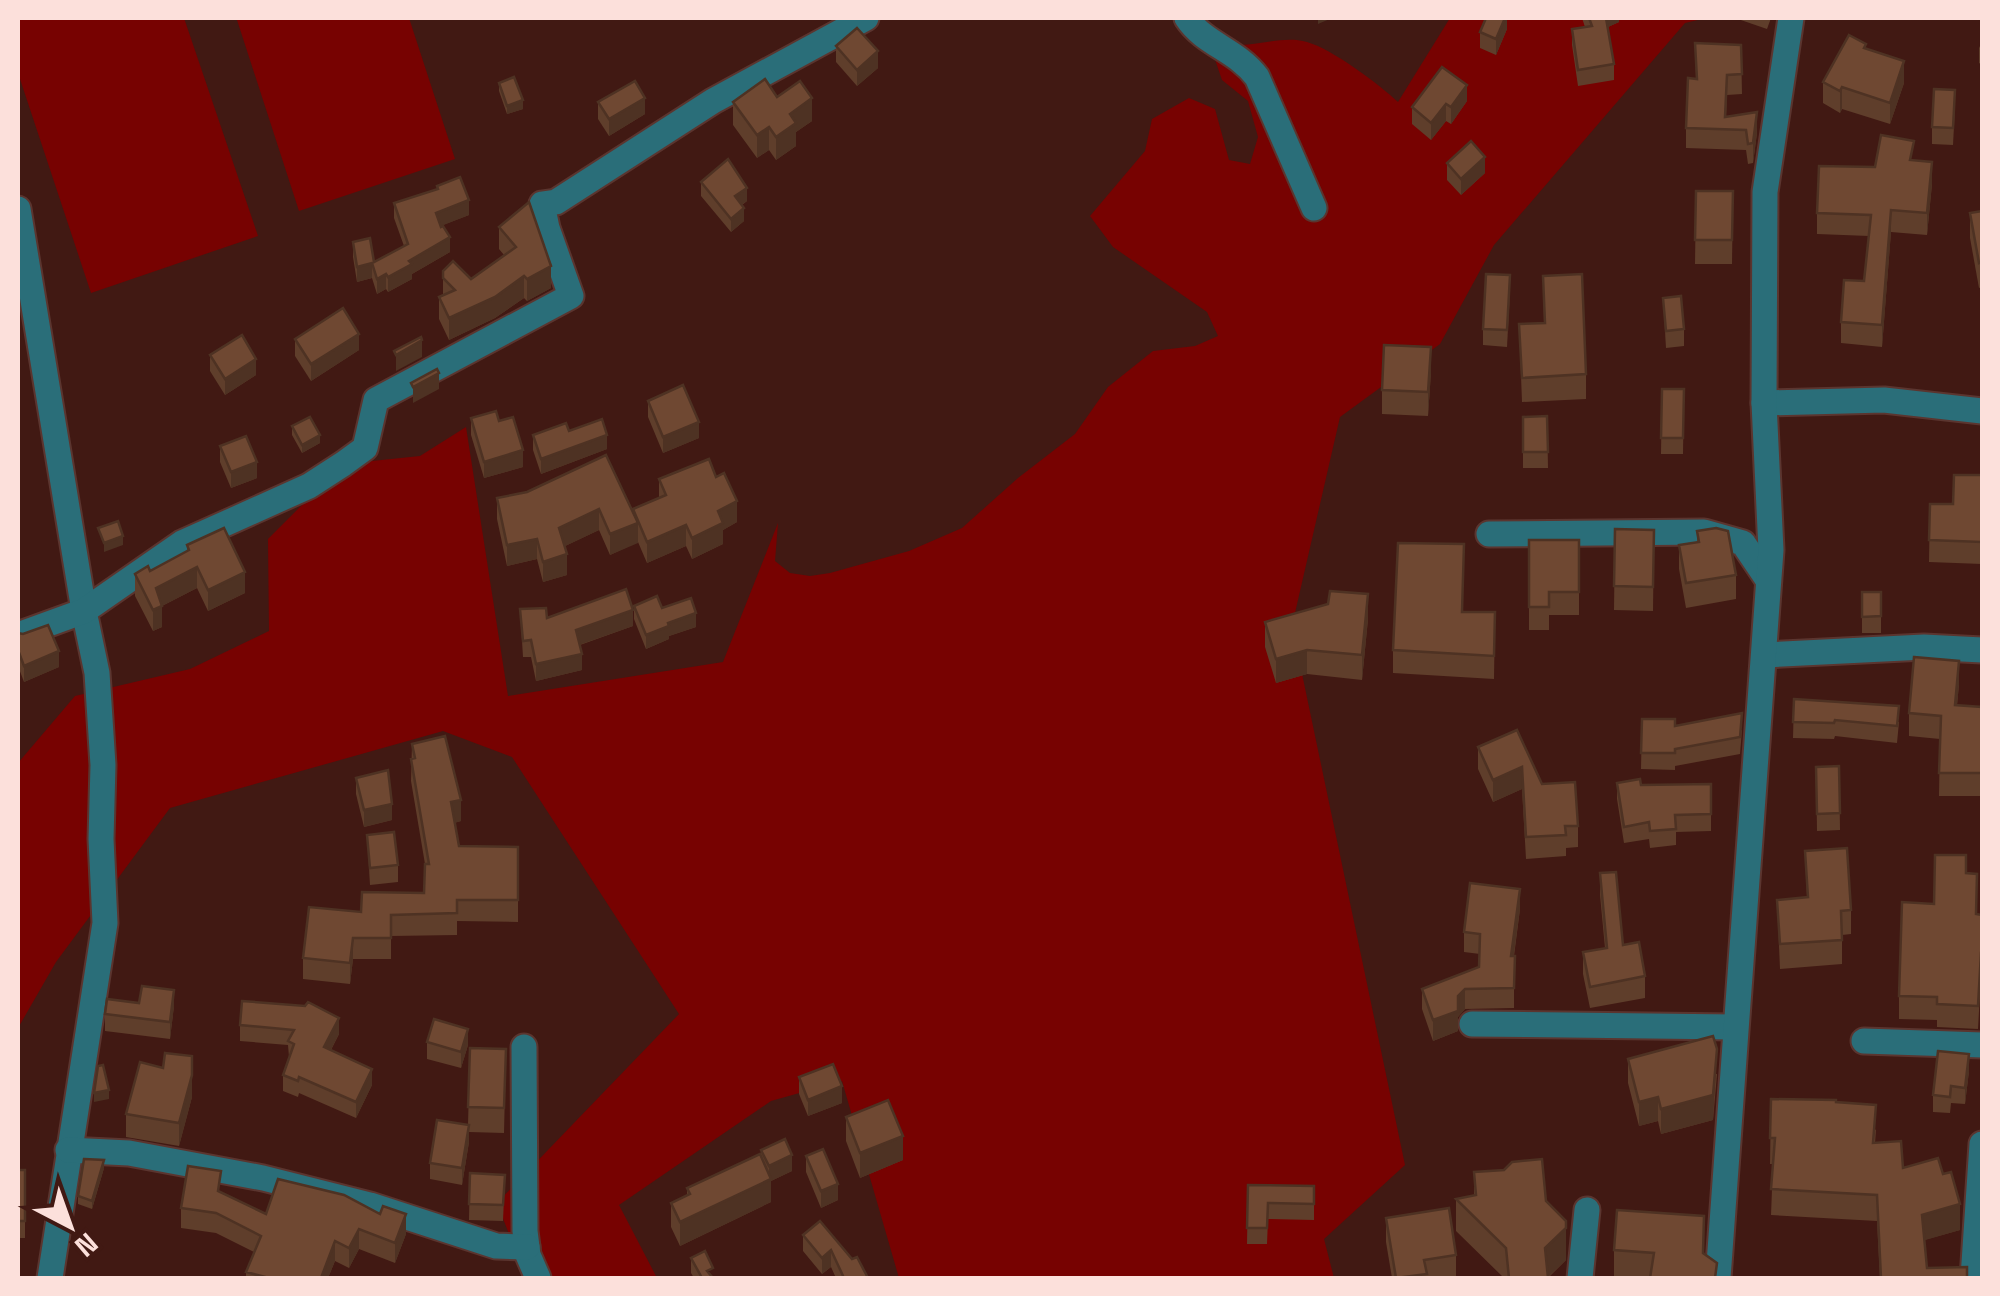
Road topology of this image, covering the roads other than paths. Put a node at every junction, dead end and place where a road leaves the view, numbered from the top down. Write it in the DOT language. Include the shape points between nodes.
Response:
graph roads {
  1 [pos="866,18"];
  2 [pos="1187,18"];
  3 [pos="1791,18"];
  4 [pos="1314,208"];
  5 [pos="18,221"];
  6 [pos="1764,403"];
  7 [pos="1982,411"];
  8 [pos="1489,534"];
  9 [pos="1768,580"];
  10 [pos="84,611"];
  11 [pos="18,635"];
  12 [pos="1982,650"];
  13 [pos="1764,655"];
  14 [pos="1472,1024"];
  15 [pos="1735,1027"];
  16 [pos="1864,1041"];
  17 [pos="1982,1045"];
  18 [pos="524,1047"];
  19 [pos="1982,1144"];
  20 [pos="68,1150"];
  21 [pos="1587,1210"];
  22 [pos="526,1247"];
  23 [pos="50,1278"];
  24 [pos="538,1278"];
  25 [pos="1580,1278"];
  26 [pos="1718,1278"];
  27 [pos="1973,1278"];
  1 -- 10 [label="street" via="713,102 556,202 542,204 570,296 376,400 365,448 343,464 182,543"];
  2 -- 4 [label="street" via="1257,77"];
  3 -- 6 [label="street" via="1765,192"];
  5 -- 10 [label="street"];
  6 -- 7 [label="street" via="1884,400"];
  6 -- 9 [label="street"];
  8 -- 9 [label="street" via="1704,532 1743,543"];
  9 -- 13 [label="street"];
  10 -- 11 [label="street"];
  10 -- 20 [label="street" via="97,672 105,922"];
  12 -- 13 [label="street"];
  13 -- 15 [label="street"];
  14 -- 15 [label="street"];
  15 -- 26 [label="street"];
  16 -- 17 [label="street"];
  18 -- 22 [label="street"];
  19 -- 27 [label="street"];
  20 -- 22 [label="street" via="129,1153 263,1178 496,1246"];
  20 -- 23 [label="street"];
  21 -- 25 [label="street"];
  22 -- 24 [label="street"];
}
